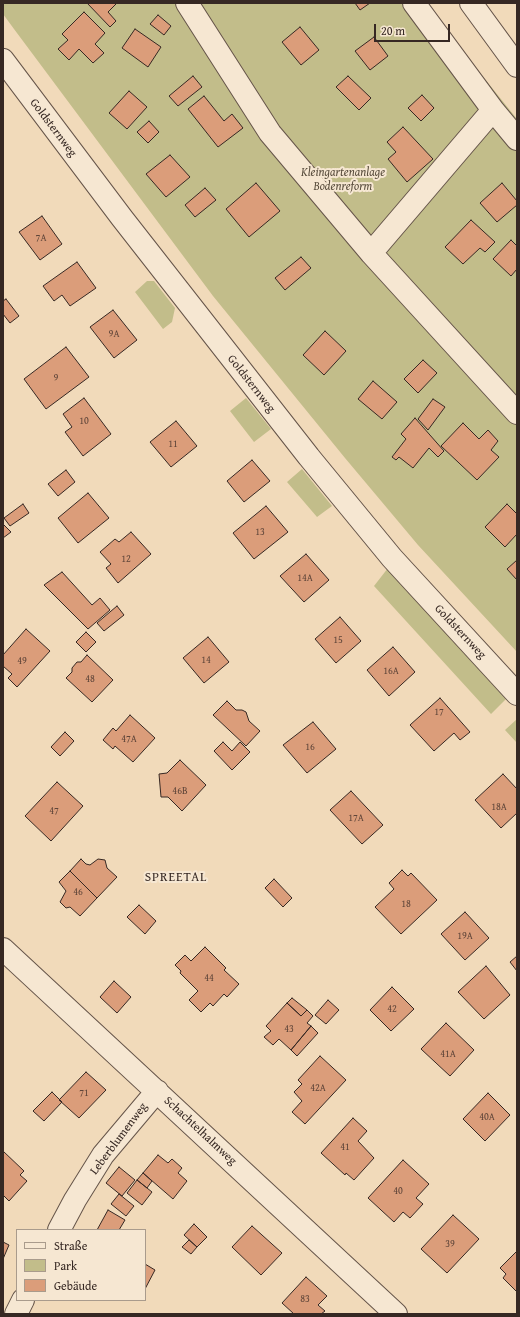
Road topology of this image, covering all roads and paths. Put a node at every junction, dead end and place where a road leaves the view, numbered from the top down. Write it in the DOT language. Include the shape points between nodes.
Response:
graph roads {
  1 [pos="187,3"];
  2 [pos="414,3"];
  3 [pos="471,3"];
  4 [pos="3,60"];
  5 [pos="517,66"];
  6 [pos="493,110"];
  7 [pos="517,139"];
  8 [pos="371,253"];
  9 [pos="517,414"];
  10 [pos="517,694"];
  11 [pos="3,949"];
  12 [pos="157,1091"];
  13 [pos="60,1229"];
  14 [pos="22,1301"];
  15 [pos="16,1314"];
  16 [pos="396,1314"];
  1 -- 8 [label="street" via="270,133"];
  2 -- 6 [label="street"];
  3 -- 5 [label="street"];
  4 -- 10 [label="street, Goldsternweg" via="308,457 392,558"];
  6 -- 7 [label="street"];
  6 -- 8 [label="street"];
  8 -- 9 [label="street"];
  11 -- 12 [label="street, Schachtelhalmweg"];
  12 -- 13 [label="street, Leberblumenweg" via="103,1155"];
  12 -- 16 [label="street, Schachtelhalmweg"];
  14 -- 15 [label="street"];
}
